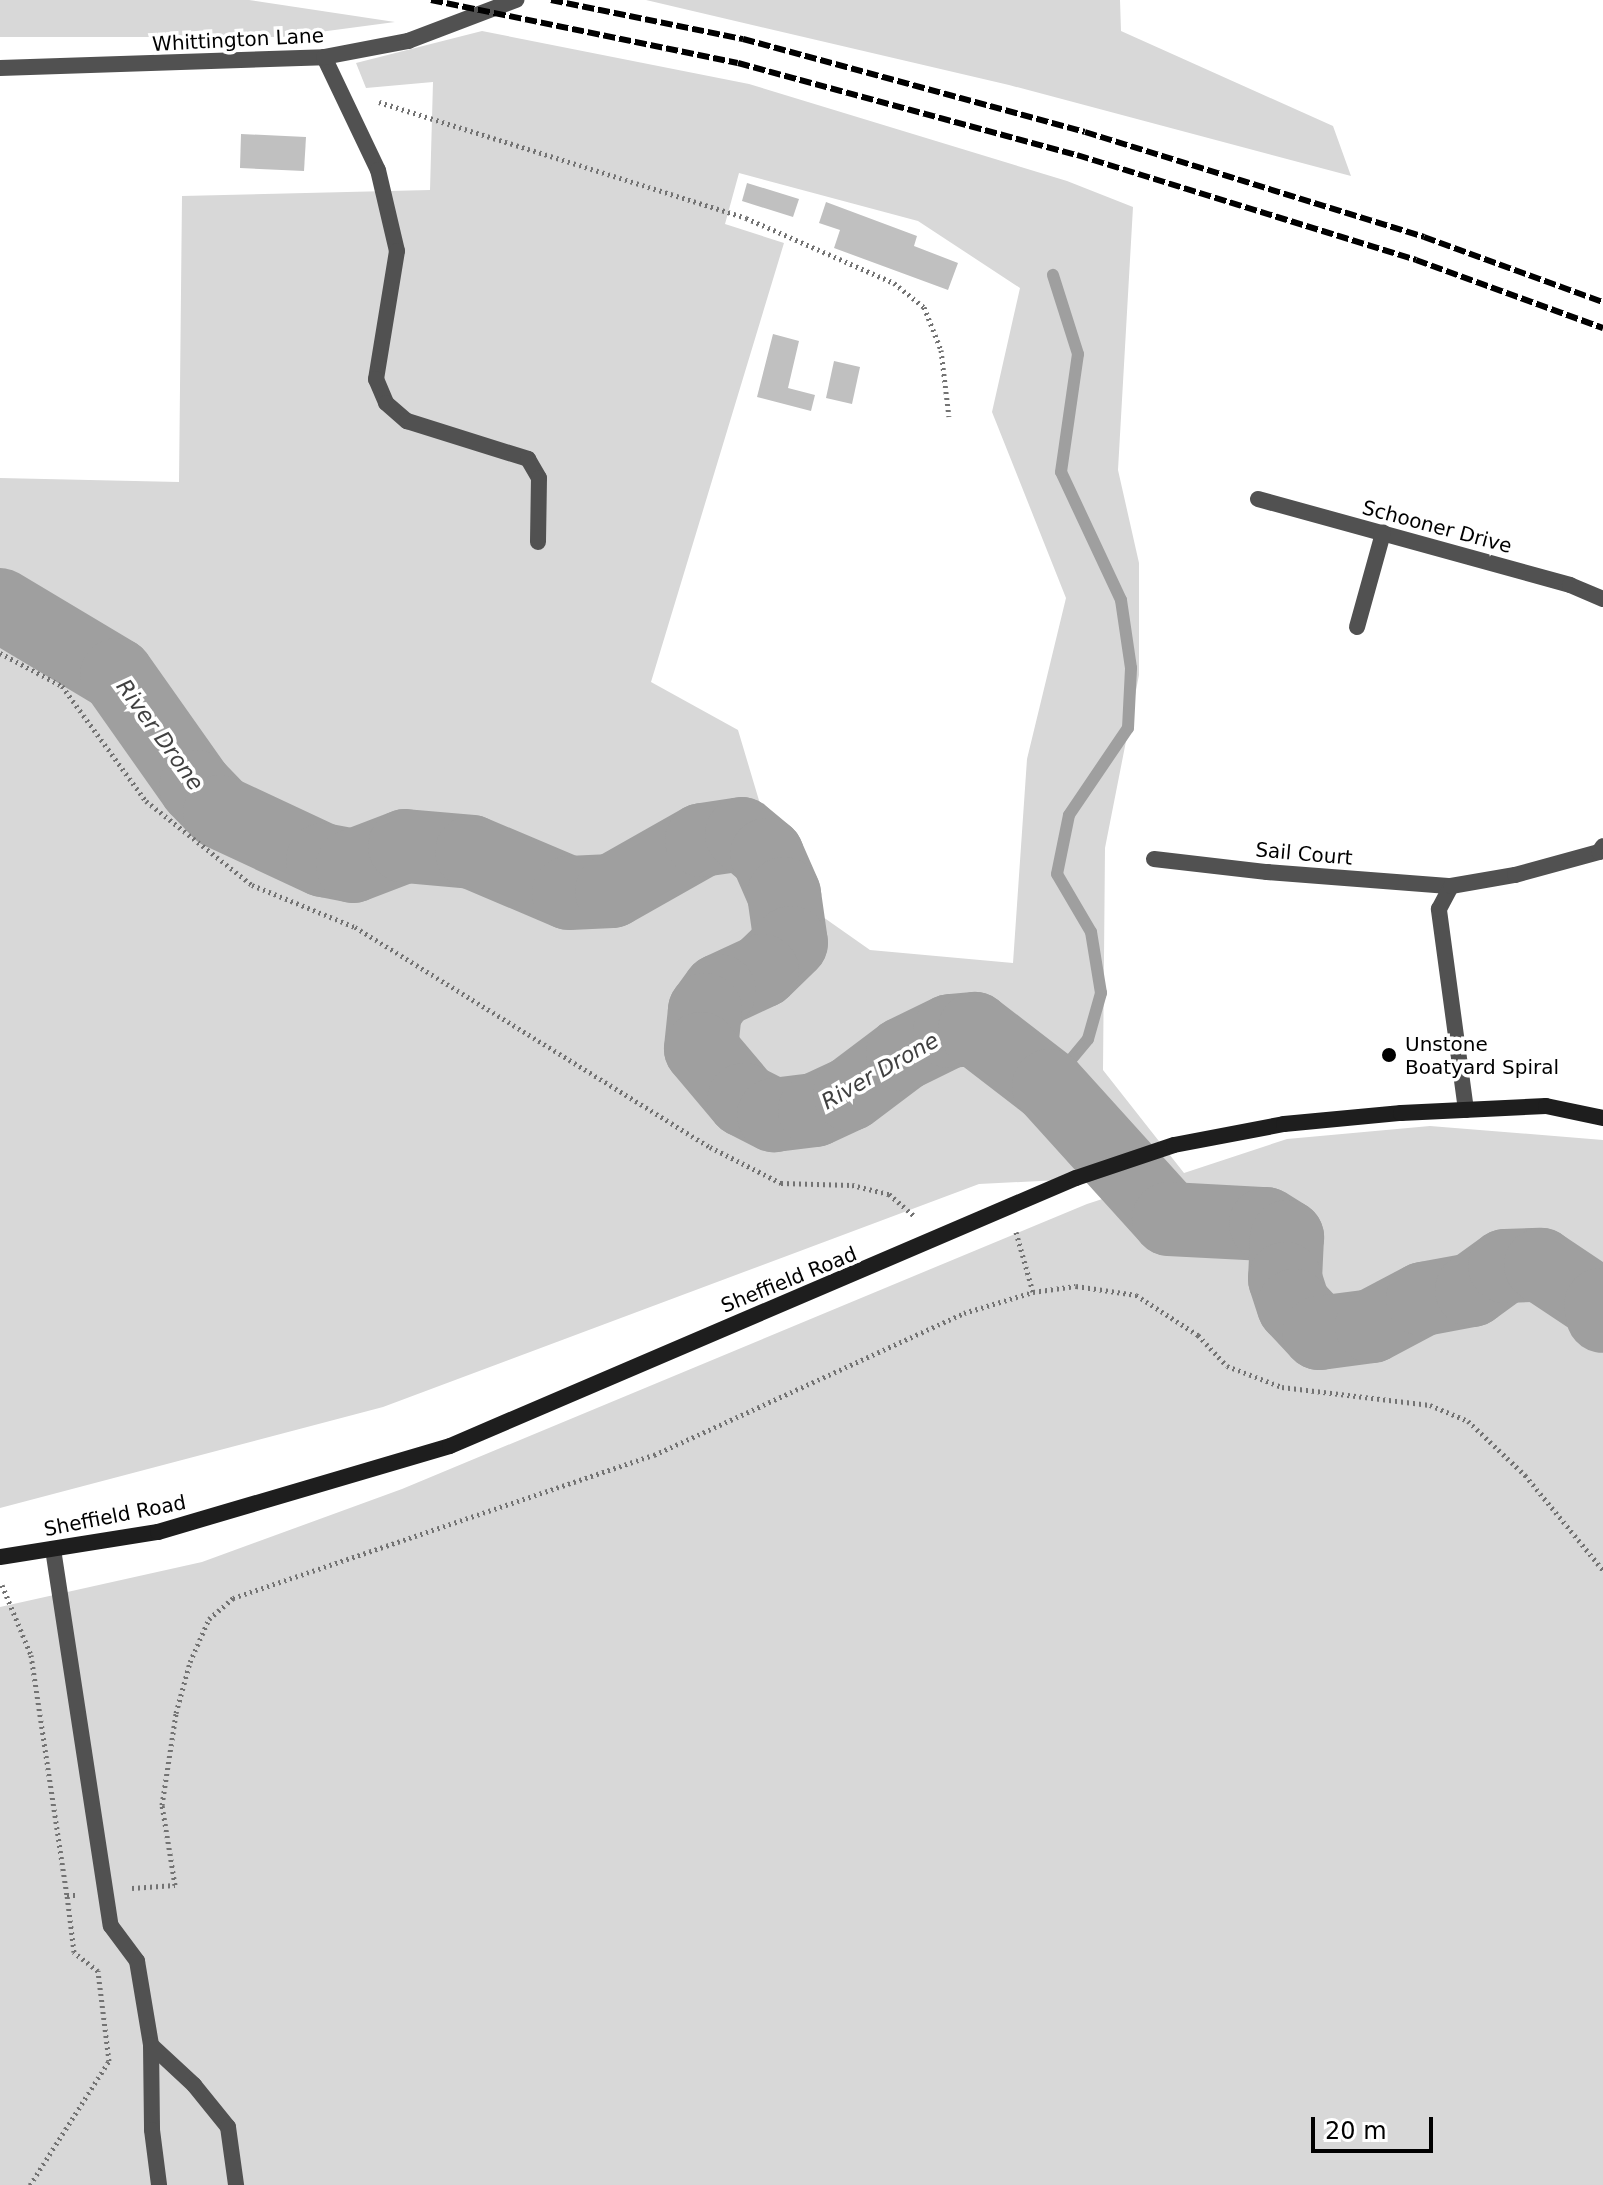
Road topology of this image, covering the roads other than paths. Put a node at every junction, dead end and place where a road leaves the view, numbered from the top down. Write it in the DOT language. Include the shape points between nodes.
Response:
graph roads {
  1 [pos="516,0"];
  2 [pos="324,57"];
  3 [pos="0,68"];
  4 [pos="1258,499"];
  5 [pos="1383,533"];
  6 [pos="538,542"];
  7 [pos="1603,599"];
  8 [pos="1357,627"];
  9 [pos="1602,850"];
  10 [pos="1154,859"];
  11 [pos="1451,886"];
  12 [pos="1466,1110"];
  13 [pos="1603,1118"];
  14 [pos="53,1549"];
  15 [pos="0,1557"];
  16 [pos="151,2045"];
  17 [pos="159,2185"];
  18 [pos="236,2185"];
  1 -- 2 [label="street, Whittington Lane" via="408,41"];
  2 -- 3 [label="street, Whittington Lane"];
  2 -- 6 [label="street" via="378,170 397,251 376,379 386,403 407,421 528,459 539,478"];
  4 -- 5 [label="street, Schooner Drive"];
  5 -- 7 [label="street, Schooner Drive"];
  5 -- 8 [label="street"];
  9 -- 11 [label="street"];
  10 -- 11 [label="street, Sail Court"];
  11 -- 12 [label="street" via="1439,909 1440,934"];
  12 -- 13 [label="main road, Sheffield Road" via="1546,1106"];
  12 -- 14 [label="main road, Sheffield Road" via="1284,1124 1174,1145 1076,1178 450,1446 158,1532"];
  14 -- 15 [label="main road, Sheffield Road"];
  14 -- 16 [label="street" via="111,1926 137,1961"];
  16 -- 17 [label="street"];
  16 -- 18 [label="street" via="228,2127"];
}
